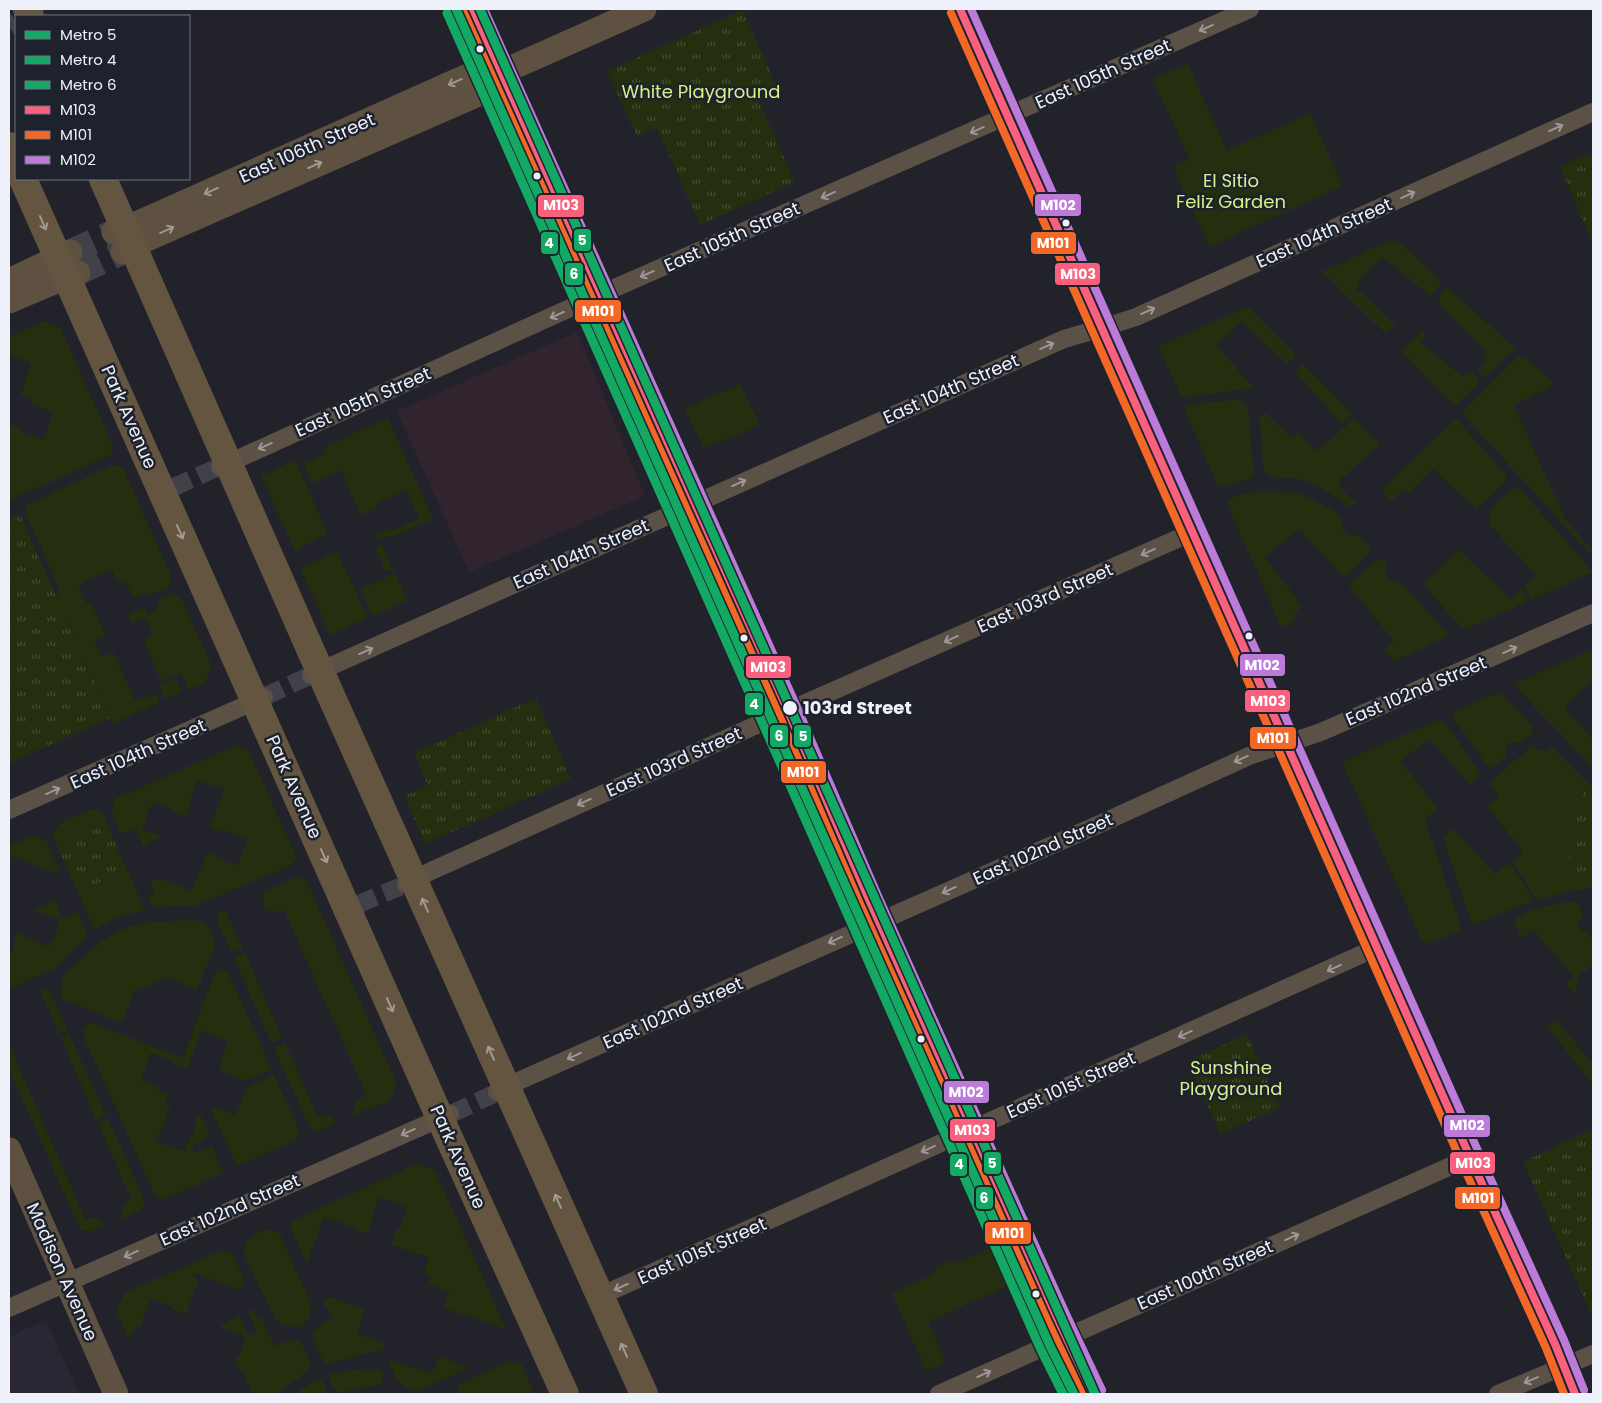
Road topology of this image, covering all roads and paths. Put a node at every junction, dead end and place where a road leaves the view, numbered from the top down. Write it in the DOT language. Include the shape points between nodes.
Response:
graph roads {
  1 [pos="46,9"];
  2 [pos="473,9"];
  3 [pos="644,9"];
  4 [pos="960,9"];
  5 [pos="1250,9"];
  6 [pos="32,15"];
  7 [pos="502,72"];
  8 [pos="1593,112"];
  9 [pos="1008,116"];
  10 [pos="9,146"];
  11 [pos="15,161"];
  12 [pos="24,180"];
  13 [pos="103,180"];
  14 [pos="124,240"];
  15 [pos="68,265"];
  16 [pos="9,281"];
  17 [pos="601,294"];
  18 [pos="9,301"];
  19 [pos="1102,328"];
  20 [pos="222,466"];
  21 [pos="694,503"];
  22 [pos="1193,532"];
  23 [pos="1593,613"];
  24 [pos="316,673"];
  25 [pos="261,698"];
  26 [pos="788,711"];
  27 [pos="1287,743"];
  28 [pos="9,810"];
  29 [pos="409,882"];
  30 [pos="879,921"];
  31 [pos="1378,947"];
  32 [pos="501,1090"];
  33 [pos="446,1116"];
  34 [pos="973,1129"];
  35 [pos="9,1150"];
  36 [pos="1471,1157"];
  37 [pos="67,1283"];
  38 [pos="600,1296"];
  39 [pos="9,1308"];
  40 [pos="1067,1337"];
  41 [pos="1593,1354"];
  42 [pos="1564,1366"];
  43 [pos="116,1394"];
  44 [pos="565,1394"];
  45 [pos="644,1394"];
  46 [pos="939,1394"];
  47 [pos="1093,1394"];
  48 [pos="1498,1394"];
  49 [pos="1575,1394"];
  1 -- 6 [label="street"];
  2 -- 7 [label="main road"];
  3 -- 7 [label="main road, East 106th Street"];
  4 -- 9 [label="main road"];
  5 -- 9 [label="street, East 105th Street, one-way"];
  7 -- 14 [label="main road, East 106th Street" via="485,90 149,238"];
  7 -- 17 [label="main road"];
  19 -- 8 [label="street, East 104th Street, one-way" via="1136,317 1266,260"];
  9 -- 17 [label="street, East 105th Street, one-way"];
  9 -- 19 [label="main road"];
  10 -- 11 [label="main road"];
  12 -- 15 [label="main road, Park Avenue, one-way"];
  13 -- 14 [label="main road"];
  14 -- 20 [label="main road"];
  15 -- 16 [label="main road"];
  15 -- 18 [label="main road"];
  15 -- 25 [label="main road, Park Avenue, one-way"];
  17 -- 20 [label="street, East 105th Street, one-way"];
  17 -- 21 [label="main road"];
  21 -- 19 [label="street, East 104th Street, one-way" via="1064,339"];
  19 -- 22 [label="main road"];
  20 -- 24 [label="main road"];
  24 -- 21 [label="street, East 104th Street, one-way"];
  21 -- 26 [label="main road"];
  22 -- 26 [label="street, East 103rd Street, one-way"];
  22 -- 27 [label="main road"];
  27 -- 23 [label="street, East 102nd Street, one-way" via="1321,732"];
  24 -- 29 [label="main road"];
  28 -- 25 [label="street, East 104th Street, one-way"];
  25 -- 33 [label="main road, Park Avenue, one-way"];
  26 -- 29 [label="street, East 103rd Street, one-way"];
  26 -- 30 [label="main road"];
  27 -- 30 [label="street, East 102nd Street, one-way" via="1250,756"];
  27 -- 31 [label="main road"];
  32 -- 29 [label="main road, one-way"];
  30 -- 32 [label="street, East 102nd Street, one-way"];
  30 -- 34 [label="main road"];
  31 -- 34 [label="street, East 101st Street, one-way"];
  31 -- 36 [label="main road"];
  38 -- 32 [label="main road, one-way"];
  33 -- 37 [label="street, East 102nd Street, one-way"];
  33 -- 44 [label="main road, Park Avenue"];
  34 -- 38 [label="street, East 101st Street, one-way"];
  34 -- 40 [label="main road"];
  35 -- 37 [label="main road, Madison Avenue"];
  40 -- 36 [label="street, East 100th Street, one-way"];
  36 -- 42 [label="main road"];
  37 -- 39 [label="street, East 102nd Street"];
  37 -- 43 [label="main road, Madison Avenue"];
  45 -- 38 [label="main road, one-way"];
  46 -- 40 [label="street, East 100th Street, one-way"];
  40 -- 47 [label="main road"];
  41 -- 42 [label="street"];
  42 -- 48 [label="street, one-way"];
  42 -- 49 [label="main road"];
}
